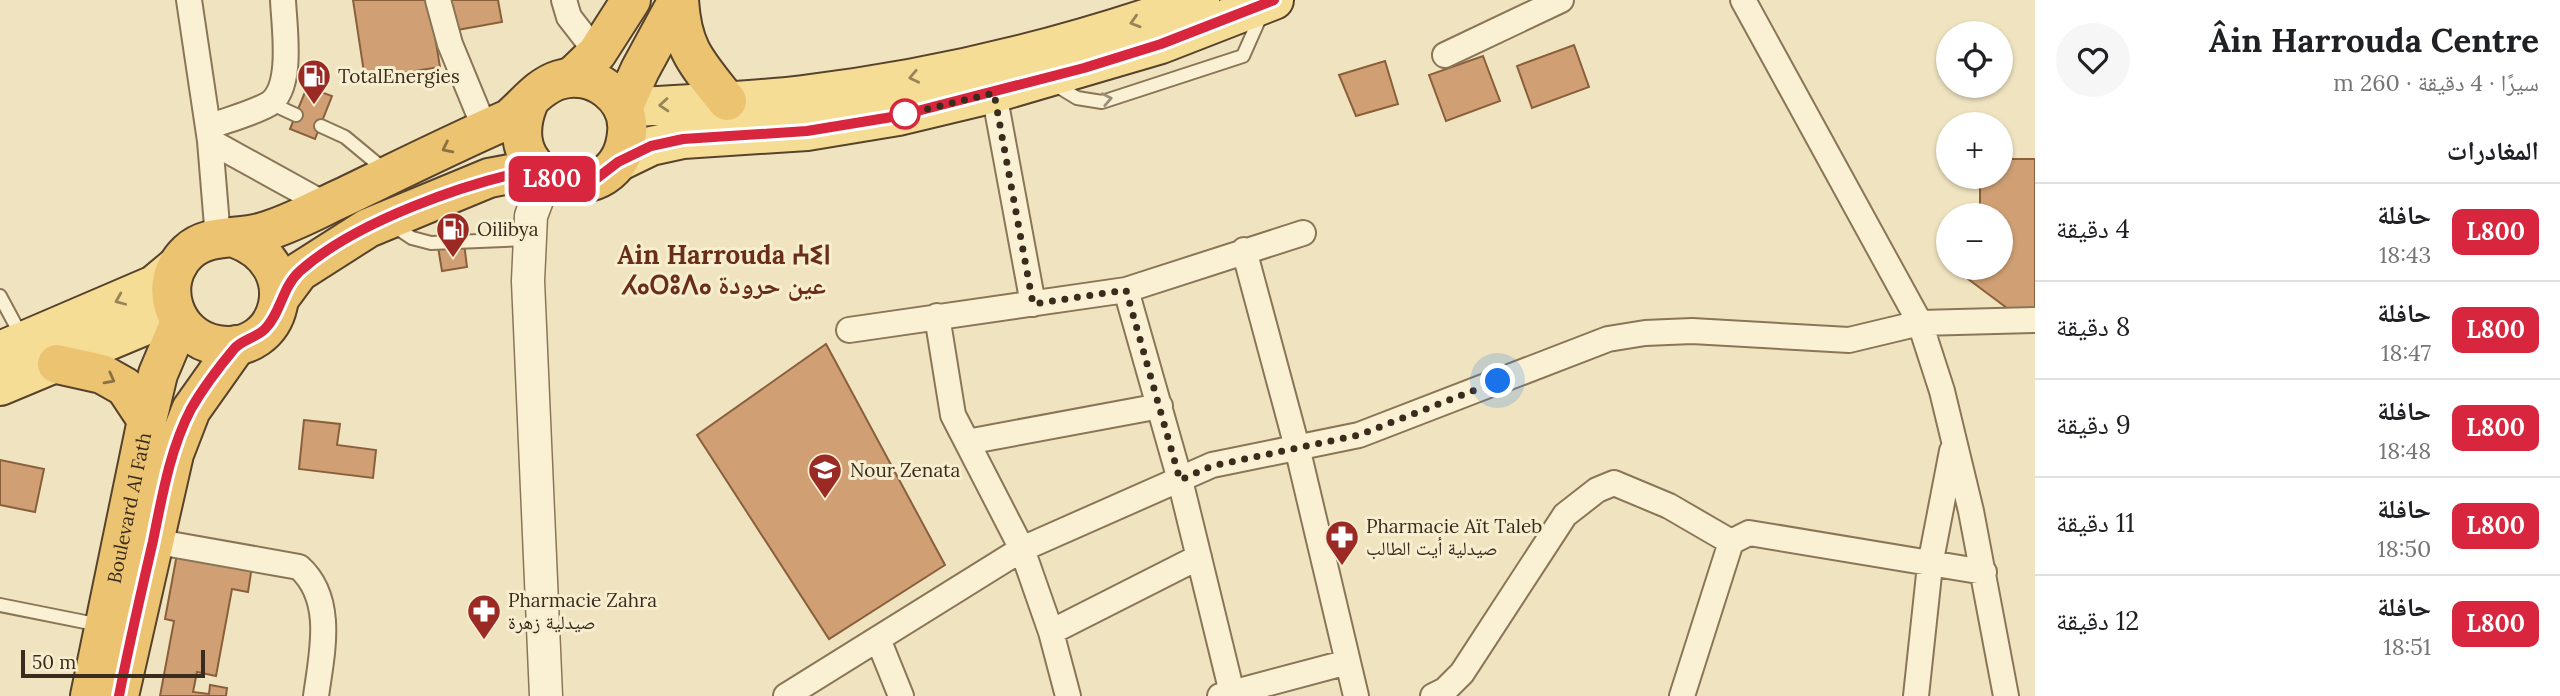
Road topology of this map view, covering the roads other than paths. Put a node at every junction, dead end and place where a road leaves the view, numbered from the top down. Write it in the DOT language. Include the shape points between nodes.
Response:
graph roads {
  1 [pos="189,0"];
  2 [pos="283,0"];
  3 [pos="439,0"];
  4 [pos="564,0"];
  5 [pos="631,0"];
  6 [pos="678,0"];
  7 [pos="1200,0"];
  8 [pos="1560,0"];
  9 [pos="1743,0"];
  10 [pos="1270,2"];
  11 [pos="1445,55"];
  12 [pos="585,65"];
  13 [pos="994,93"];
  14 [pos="727,101"];
  15 [pos="270,103"];
  16 [pos="528,104"];
  17 [pos="624,108"];
  18 [pos="296,115"];
  19 [pos="321,125"];
  20 [pos="485,129"];
  21 [pos="209,134"];
  22 [pos="618,162"];
  23 [pos="541,173"];
  24 [pos="391,174"];
  25 [pos="326,205"];
  26 [pos="387,220"];
  27 [pos="1303,233"];
  28 [pos="226,238"];
  29 [pos="529,239"];
  30 [pos="1244,250"];
  31 [pos="178,265"];
  32 [pos="1126,290"];
  33 [pos="0,296"];
  34 [pos="279,299"];
  35 [pos="1033,304"];
  36 [pos="937,316"];
  37 [pos="177,318"];
  38 [pos="2035,320"];
  39 [pos="1920,323"];
  40 [pos="849,330"];
  41 [pos="12,345"];
  42 [pos="237,345"];
  43 [pos="57,365"];
  44 [pos="0,386"];
  45 [pos="1160,406"];
  46 [pos="147,420"];
  47 [pos="1954,441"];
  48 [pos="967,442"];
  49 [pos="1297,447"];
  50 [pos="1180,480"];
  51 [pos="153,541"];
  52 [pos="1731,542"];
  53 [pos="1023,549"];
  54 [pos="1199,557"];
  55 [pos="1930,565"];
  56 [pos="1984,572"];
  57 [pos="0,605"];
  58 [pos="118,629"];
  59 [pos="1051,632"];
  60 [pos="878,639"];
  61 [pos="1348,662"];
  62 [pos="1226,694"];
  63 [pos="1443,694"];
  64 [pos="90,696"];
  65 [pos="119,696"];
  66 [pos="316,696"];
  67 [pos="546,696"];
  68 [pos="786,696"];
  69 [pos="901,696"];
  70 [pos="1068,696"];
  71 [pos="1356,696"];
  72 [pos="1682,696"];
  73 [pos="1916,696"];
  74 [pos="2007,696"];
  1 -- 21 [label="street"];
  2 -- 15 [label="street" via="285,65 282,85"];
  3 -- 20 [label="street" via="450,44"];
  4 -- 12 [label="street"];
  5 -- 12 [label="highway"];
  6 -- 14 [label="highway" via="684,40"];
  6 -- 17 [label="highway" via="639,70"];
  7 -- 14 [label="main road, one-way" via="1083,38 885,83"];
  8 -- 11 [label="street"];
  9 -- 39 [label="street"];
  13 -- 10 [label="main road, one-way" via="1161,44"];
  12 -- 16 [label="highway" via="547,85"];
  12 -- 17 [label="highway"];
  13 -- 22 [label="main road" via="807,131 683,139 651,146"];
  13 -- 35 [label="street"];
  14 -- 17 [label="main road, one-way"];
  15 -- 18 [label="lane"];
  15 -- 21 [label="street"];
  16 -- 20 [label="highway"];
  16 -- 23 [label="highway" via="521,138 526,155"];
  17 -- 22 [label="highway" via="626,145"];
  19 -- 24 [label="lane" via="345,137"];
  20 -- 24 [label="highway, one-way"];
  21 -- 25 [label="street"];
  21 -- 28 [label="street"];
  22 -- 23 [label="highway" via="592,182 569,184"];
  23 -- 26 [label="highway" via="489,178"];
  23 -- 29 [label="street"];
  24 -- 25 [label="highway"];
  25 -- 28 [label="highway" via="277,228"];
  26 -- 29 [label="lane" via="412,238 431,243"];
  26 -- 34 [label="highway" via="299,272"];
  27 -- 30 [label="street"];
  28 -- 31 [label="highway" via="202,243"];
  28 -- 34 [label="highway" via="264,254 276,275"];
  29 -- 67 [label="street"];
  30 -- 32 [label="street"];
  30 -- 49 [label="street"];
  31 -- 37 [label="highway" via="171,297"];
  31 -- 41 [label="main road, one-way" via="153,285"];
  32 -- 35 [label="street"];
  32 -- 45 [label="street"];
  33 -- 41 [label="lane"];
  34 -- 42 [label="highway" via="265,329"];
  35 -- 36 [label="street"];
  36 -- 40 [label="street"];
  36 -- 48 [label="street" via="953,415"];
  37 -- 42 [label="highway" via="205,343"];
  37 -- 43 [label="main road"];
  37 -- 46 [label="highway, Boulevard Al Fath"];
  38 -- 39 [label="street"];
  39 -- 47 [label="street"];
  39 -- 49 [label="street" via="1849,340 1692,331 1608,339 1359,435"];
  42 -- 51 [label="highway, Boulevard Al Fath" via="191,410 174,454"];
  43 -- 44 [label="main road"];
  43 -- 46 [label="highway, one-way" via="102,374 125,387"];
  45 -- 48 [label="street"];
  45 -- 50 [label="street"];
  46 -- 58 [label="highway, Boulevard Al Fath"];
  47 -- 55 [label="street"];
  47 -- 56 [label="street"];
  48 -- 53 [label="street"];
  49 -- 50 [label="street" via="1212,466"];
  49 -- 61 [label="street"];
  50 -- 53 [label="street"];
  50 -- 54 [label="street"];
  51 -- 58 [label="highway, Boulevard Al Fath"];
  51 -- 66 [label="street" via="299,567 312,579 321,602 323,648"];
  52 -- 55 [label="street" via="1749,533"];
  52 -- 63 [label="street" via="1669,506 1614,483 1597,490 1565,515 1462,673"];
  52 -- 72 [label="street"];
  53 -- 59 [label="street"];
  53 -- 60 [label="street"];
  54 -- 59 [label="street"];
  54 -- 62 [label="street"];
  55 -- 56 [label="street"];
  55 -- 73 [label="street"];
  56 -- 74 [label="street"];
  57 -- 58 [label="lane"];
  58 -- 64 [label="highway, Boulevard Al Fath"];
  58 -- 65 [label="highway, Boulevard Al Fath"];
  59 -- 70 [label="street"];
  60 -- 68 [label="street"];
  60 -- 69 [label="street"];
  61 -- 62 [label="street"];
  61 -- 71 [label="street"];
}
